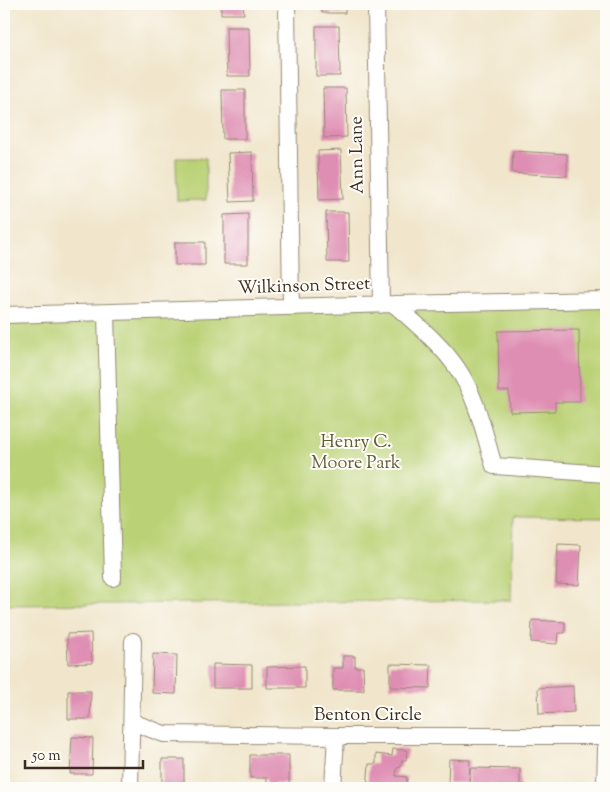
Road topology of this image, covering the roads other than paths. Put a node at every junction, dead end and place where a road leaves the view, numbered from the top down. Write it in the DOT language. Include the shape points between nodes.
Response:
graph roads {
  1 [pos="288,4"];
  2 [pos="376,4"];
  3 [pos="606,300"];
  4 [pos="388,304"];
  5 [pos="291,307"];
  6 [pos="106,313"];
  7 [pos="4,315"];
  8 [pos="606,474"];
  9 [pos="113,578"];
  10 [pos="133,641"];
  11 [pos="132,722"];
  12 [pos="336,736"];
  13 [pos="606,736"];
  14 [pos="606,748"];
  15 [pos="130,788"];
  16 [pos="333,788"];
  17 [pos="605,788"];
  1 -- 5 [label="street"];
  2 -- 4 [label="street, Ann Lane"];
  3 -- 4 [label="street, Wilkinson Street"];
  4 -- 5 [label="street, Wilkinson Street"];
  4 -- 8 [label="street" via="427,334 457,367 477,409 494,466"];
  5 -- 6 [label="street, Wilkinson Street"];
  6 -- 7 [label="street, Wilkinson Street"];
  6 -- 9 [label="street"];
  10 -- 11 [label="street"];
  11 -- 12 [label="street, Benton Circle" via="164,734"];
  11 -- 15 [label="street"];
  12 -- 13 [label="street, Benton Circle"];
  12 -- 16 [label="street"];
  14 -- 17 [label="street"];
}
